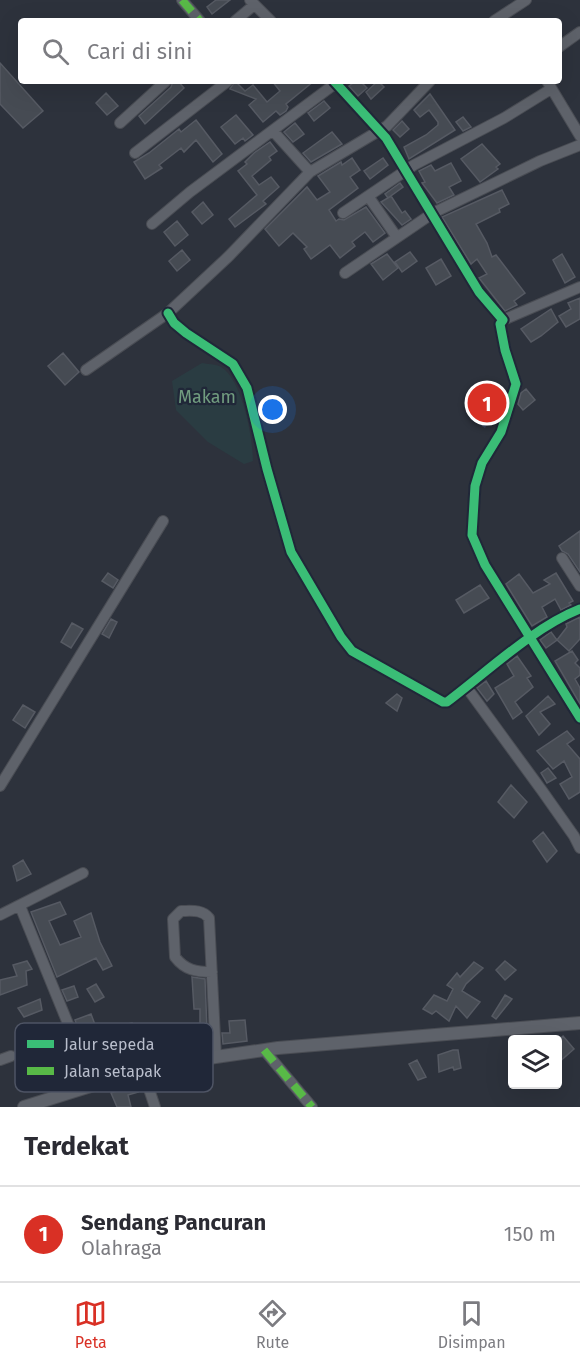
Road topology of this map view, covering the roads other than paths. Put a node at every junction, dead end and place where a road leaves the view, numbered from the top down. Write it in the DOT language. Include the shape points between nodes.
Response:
graph roads {
  1 [pos="182,0"];
  2 [pos="526,0"];
  3 [pos="252,2"];
  4 [pos="197,18"];
  5 [pos="238,18"];
  6 [pos="268,18"];
  7 [pos="501,18"];
  8 [pos="580,32"];
  9 [pos="562,45"];
  10 [pos="163,84"];
  11 [pos="224,84"];
  12 [pos="332,84"];
  13 [pos="337,84"];
  14 [pos="427,84"];
  15 [pos="549,85"];
  16 [pos="120,123"];
  17 [pos="273,131"];
  18 [pos="381,131"];
  19 [pos="580,136"];
  20 [pos="580,145"];
  21 [pos="135,153"];
  22 [pos="406,170"];
  23 [pos="310,172"];
  24 [pos="368,196"];
  25 [pos="343,213"];
  26 [pos="433,213"];
  27 [pos="152,224"];
  28 [pos="396,236"];
  29 [pos="345,273"];
  30 [pos="580,287"];
  31 [pos="168,313"];
  32 [pos="503,320"];
  33 [pos="86,370"];
  34 [pos="163,521"];
  35 [pos="562,558"];
  36 [pos="580,586"];
  37 [pos="580,609"];
  38 [pos="531,637"];
  39 [pos="467,688"];
  40 [pos="580,718"];
  41 [pos="0,786"];
  42 [pos="580,848"];
  43 [pos="83,873"];
  44 [pos="20,906"];
  45 [pos="0,915"];
  46 [pos="212,972"];
  47 [pos="68,1023"];
  48 [pos="580,1023"];
  49 [pos="264,1050"];
  50 [pos="11,1056"];
  51 [pos="216,1057"];
  52 [pos="213,1058"];
  53 [pos="0,1060"];
  54 [pos="77,1092"];
  55 [pos="150,1092"];
  56 [pos="58,1102"];
  57 [pos="24,1107"];
  58 [pos="155,1107"];
  59 [pos="312,1107"];
  1 -- 4 [label="street"];
  2 -- 7 [label="street"];
  3 -- 5 [label="street"];
  3 -- 6 [label="street"];
  8 -- 9 [label="street"];
  10 -- 16 [label="street"];
  11 -- 21 [label="street"];
  12 -- 17 [label="street"];
  13 -- 18 [label="street"];
  14 -- 18 [label="street"];
  15 -- 19 [label="street"];
  15 -- 22 [label="street" via="504,118"];
  17 -- 23 [label="street"];
  17 -- 27 [label="street"];
  18 -- 22 [label="street"];
  18 -- 23 [label="street"];
  20 -- 26 [label="street"];
  22 -- 24 [label="street"];
  22 -- 26 [label="street"];
  23 -- 31 [label="street"];
  24 -- 25 [label="street"];
  24 -- 28 [label="street"];
  26 -- 28 [label="street"];
  26 -- 32 [label="street" via="479,292"];
  28 -- 29 [label="street"];
  30 -- 32 [label="street"];
  31 -- 33 [label="street"];
  31 -- 39 [label="street" via="186,333 233,364 247,388 291,552 341,638 352,651 443,702"];
  32 -- 38 [label="street" via="502,338 516,384 501,432 477,476 472,535 485,565"];
  34 -- 41 [label="street"];
  35 -- 36 [label="street"];
  37 -- 38 [label="street"];
  38 -- 39 [label="street"];
  38 -- 40 [label="street"];
  39 -- 42 [label="street"];
  43 -- 44 [label="street"];
  44 -- 45 [label="street"];
  44 -- 47 [label="street"];
  46 -- 46 [label="street" via="209,918 199,911 181,911 173,919 175,957 194,972"];
  46 -- 51 [label="street"];
  48 -- 49 [label="street"];
  49 -- 51 [label="street"];
  49 -- 59 [label="street"];
  50 -- 53 [label="street"];
  51 -- 52 [label="street"];
  54 -- 56 [label="street"];
  55 -- 58 [label="street"];
  56 -- 57 [label="street"];
}
